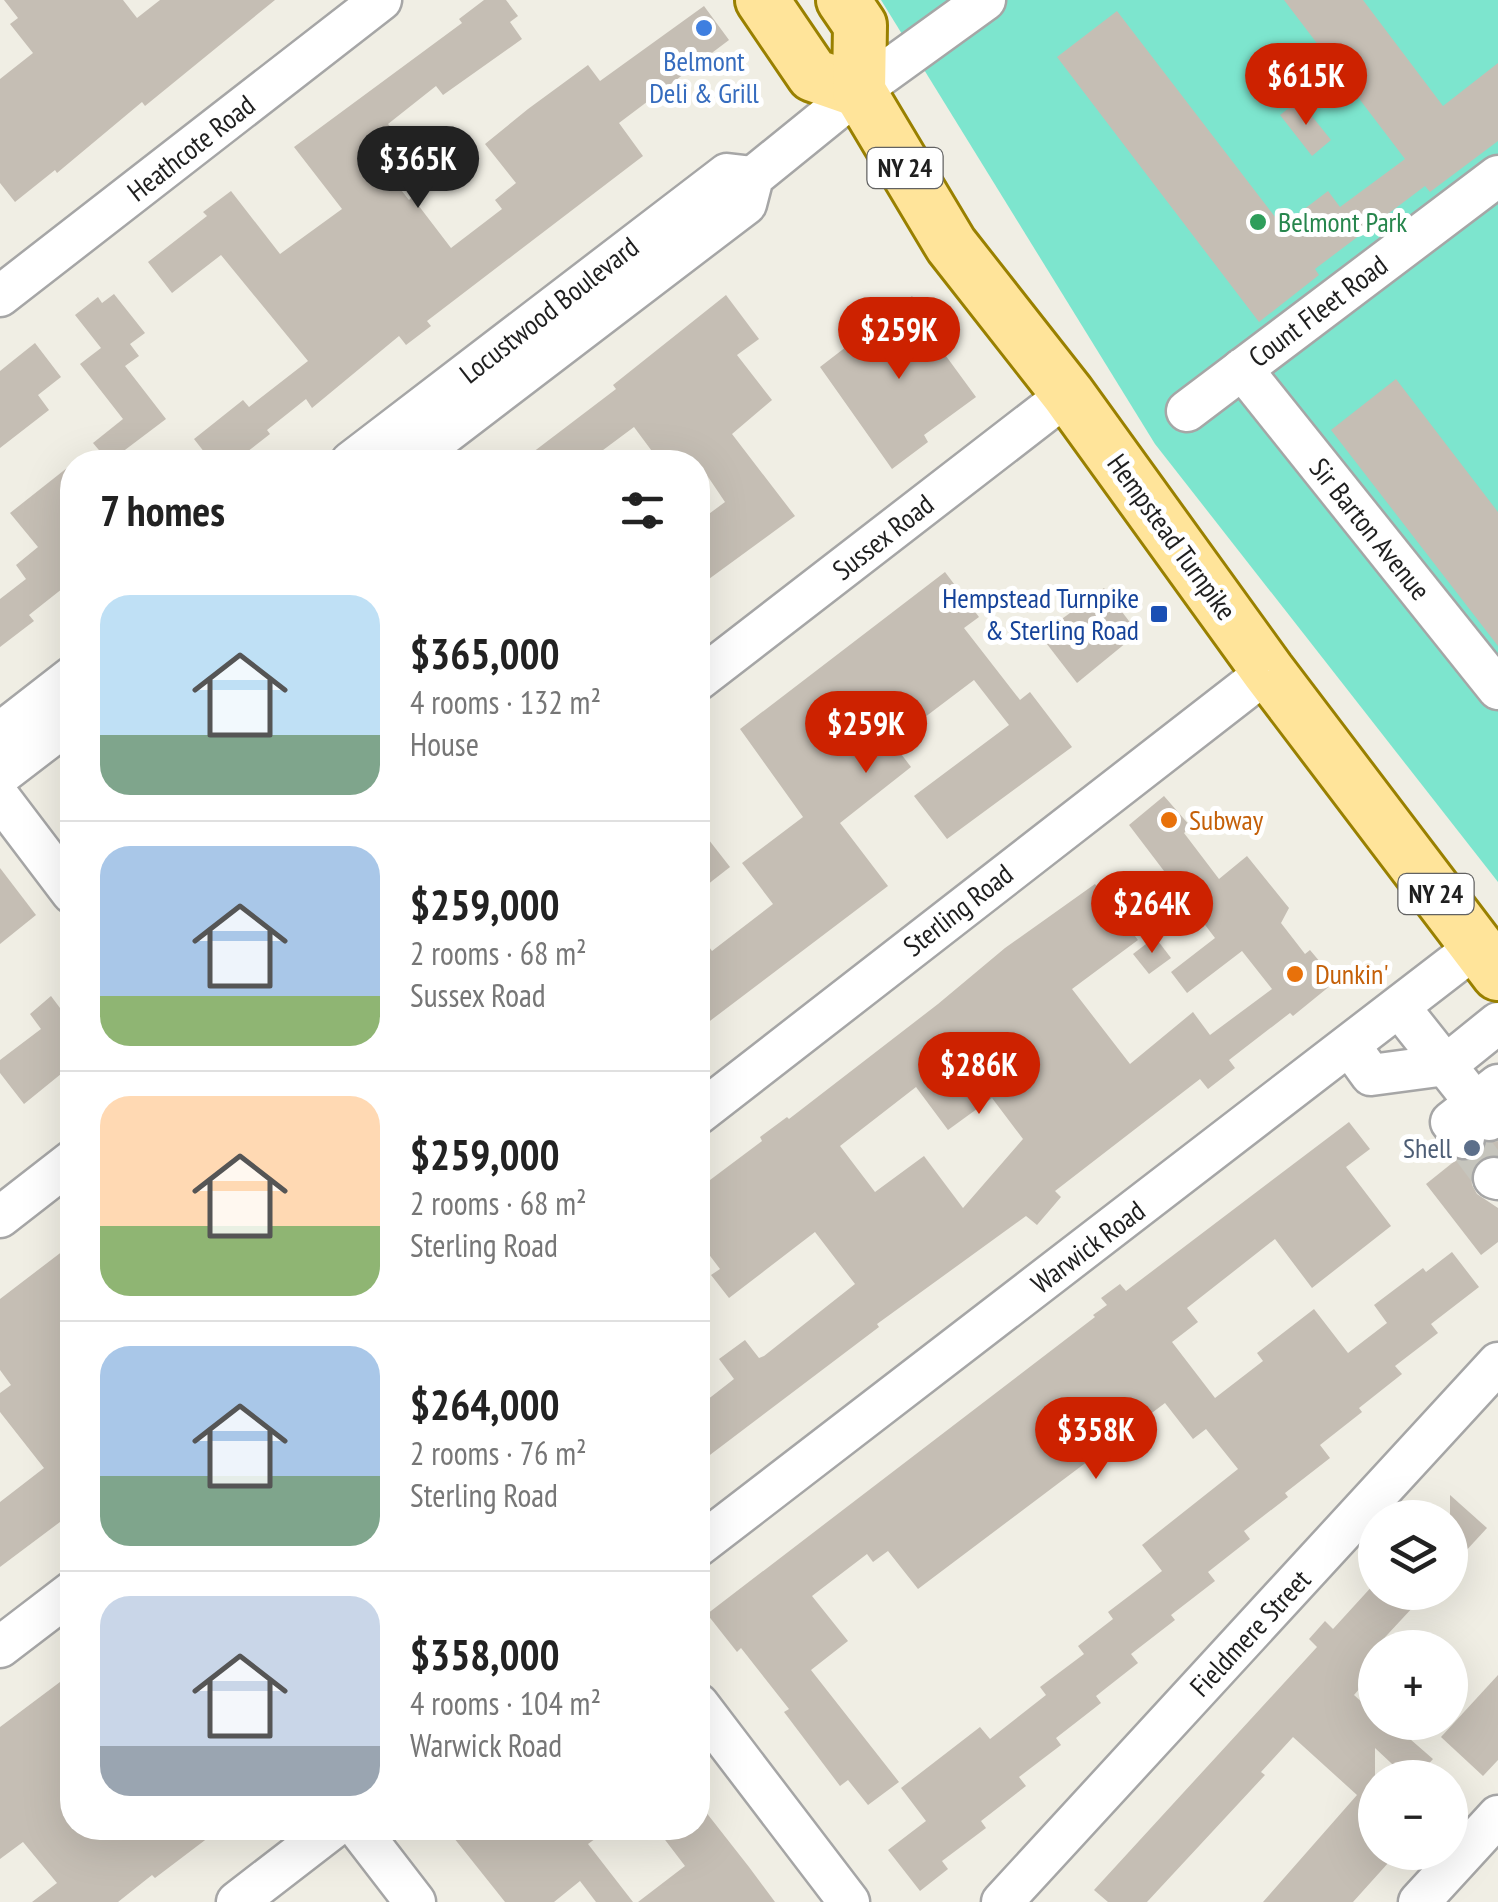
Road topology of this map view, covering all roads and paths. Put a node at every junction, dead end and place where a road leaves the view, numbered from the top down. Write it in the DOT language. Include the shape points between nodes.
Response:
graph roads {
  1 [pos="382,0"];
  2 [pos="762,0"];
  3 [pos="842,0"];
  4 [pos="985,0"];
  5 [pos="859,92"];
  6 [pos="1498,176"];
  7 [pos="0,296"];
  8 [pos="1242,369"];
  9 [pos="1068,394"];
  10 [pos="1187,411"];
  11 [pos="413,444"];
  12 [pos="1268,670"];
  13 [pos="710,671"];
  14 [pos="60,687"];
  15 [pos="1498,689"];
  16 [pos="60,729"];
  17 [pos="0,733"];
  18 [pos="0,776"];
  19 [pos="0,798"];
  20 [pos="60,877"];
  21 [pos="1487,960"];
  22 [pos="1400,1008"];
  23 [pos="1498,1023"];
  24 [pos="1350,1046"];
  25 [pos="1446,1065"];
  26 [pos="710,1105"];
  27 [pos="1482,1111"];
  28 [pos="60,1170"];
  29 [pos="0,1217"];
  30 [pos="1498,1363"];
  31 [pos="710,1537"];
  32 [pos="60,1601"];
  33 [pos="0,1648"];
  34 [pos="710,1720"];
  35 [pos="1498,1816"];
  36 [pos="317,1840"];
  37 [pos="367,1840"];
  38 [pos="237,1902"];
  39 [pos="415,1902"];
  40 [pos="849,1902"];
  41 [pos="1002,1902"];
  42 [pos="1420,1902"];
  1 -- 7 [label="street, Heathcote Road"];
  2 -- 5 [label="main road" via="813,75"];
  3 -- 5 [label="main road" via="860,26"];
  4 -- 5 [label="street, Locustwood Boulevard"];
  5 -- 9 [label="main road, Hempstead Turnpike / NY 24" via="951,245"];
  5 -- 11 [label="street, Locustwood Boulevard" via="752,177 727,174"];
  6 -- 8 [label="street, Count Fleet Road"];
  8 -- 10 [label="street, Count Fleet Road"];
  8 -- 15 [label="street, Sir Barton Avenue"];
  9 -- 12 [label="main road, Hempstead Turnpike / NY 24"];
  9 -- 13 [label="street, Sussex Road"];
  12 -- 21 [label="main road, Hempstead Turnpike / NY 24"];
  12 -- 26 [label="street, Sterling Road"];
  14 -- 17 [label="street"];
  16 -- 18 [label="street"];
  19 -- 20 [label="street"];
  21 -- 22 [label="street, Warwick Road"];
  22 -- 24 [label="street, Warwick Road"];
  22 -- 25 [label="street"];
  23 -- 25 [label="street"];
  24 -- 25 [label="street" via="1371,1074"];
  24 -- 31 [label="street, Warwick Road"];
  25 -- 27 [label="street"];
  28 -- 29 [label="street"];
  30 -- 41 [label="street, Fieldmere Street"];
  32 -- 33 [label="street"];
  34 -- 40 [label="street"];
  35 -- 42 [label="street"];
  36 -- 38 [label="street"];
  37 -- 39 [label="street"];
}
